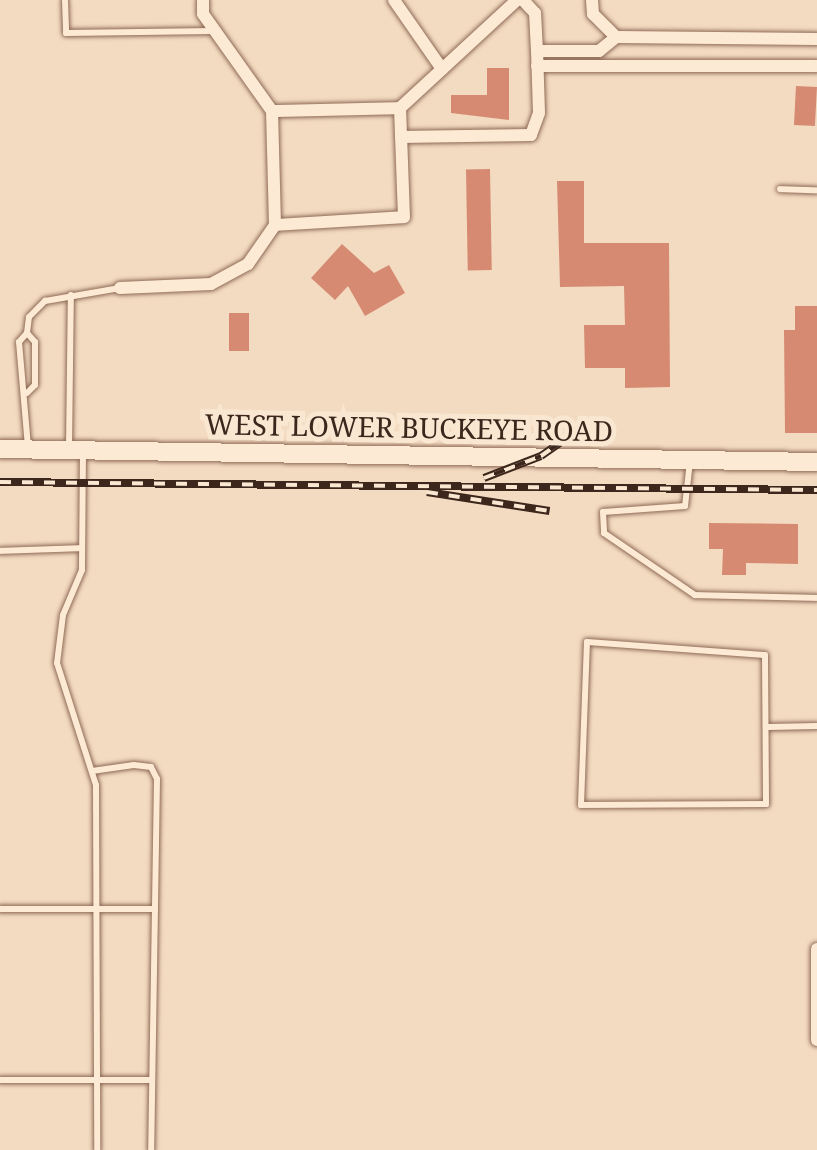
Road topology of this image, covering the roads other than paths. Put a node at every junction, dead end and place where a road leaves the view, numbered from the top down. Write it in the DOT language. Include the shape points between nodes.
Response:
graph roads {
  1 [pos="65,0"];
  2 [pos="203,0"];
  3 [pos="394,0"];
  4 [pos="520,0"];
  5 [pos="592,0"];
  6 [pos="214,31"];
  7 [pos="616,37"];
  8 [pos="817,39"];
  9 [pos="537,58"];
  10 [pos="817,66"];
  11 [pos="442,69"];
  12 [pos="400,108"];
  13 [pos="272,111"];
  14 [pos="401,137"];
  15 [pos="780,189"];
  16 [pos="817,190"];
  17 [pos="276,225"];
  18 [pos="120,288"];
  19 [pos="71,294"];
  20 [pos="28,334"];
  21 [pos="27,393"];
  22 [pos="0,448"];
  23 [pos="28,449"];
  24 [pos="76,450"];
  25 [pos="690,460"];
  26 [pos="817,462"];
  27 [pos="82,548"];
  28 [pos="0,550"];
  29 [pos="817,598"];
  30 [pos="817,726"];
  31 [pos="768,727"];
  32 [pos="92,772"];
  33 [pos="0,908"];
  34 [pos="95,909"];
  35 [pos="155,909"];
  36 [pos="817,949"];
  37 [pos="817,1040"];
  38 [pos="96,1079"];
  39 [pos="0,1080"];
  40 [pos="152,1080"];
  41 [pos="97,1150"];
  42 [pos="151,1150"];
  1 -- 6 [label="lane" via="66,32"];
  2 -- 6 [label="street"];
  3 -- 11 [label="street"];
  4 -- 9 [label="street" via="534,13"];
  4 -- 11 [label="street"];
  5 -- 7 [label="street" via="593,14"];
  6 -- 13 [label="street"];
  7 -- 8 [label="street"];
  7 -- 9 [label="street" via="598,51"];
  9 -- 10 [label="street"];
  9 -- 14 [label="street" via="539,113 531,135"];
  11 -- 12 [label="street"];
  12 -- 13 [label="street"];
  12 -- 14 [label="street"];
  13 -- 17 [label="street"];
  14 -- 17 [label="street" via="404,217"];
  15 -- 16 [label="lane"];
  17 -- 18 [label="street" via="248,264 211,284"];
  18 -- 19 [label="lane"];
  19 -- 20 [label="lane" via="37,305"];
  19 -- 24 [label="lane"];
  20 -- 21 [label="lane" via="19,342"];
  20 -- 21 [label="lane" via="36,342 35,386"];
  21 -- 23 [label="lane"];
  22 -- 23 [label="main road, WEST LOWER BUCKEYE ROAD"];
  23 -- 24 [label="main road, WEST LOWER BUCKEYE ROAD"];
  24 -- 25 [label="main road, WEST LOWER BUCKEYE ROAD"];
  24 -- 27 [label="lane"];
  25 -- 26 [label="main road, WEST LOWER BUCKEYE ROAD"];
  25 -- 29 [label="lane" via="685,506 603,512 604,533 695,594"];
  27 -- 28 [label="lane"];
  27 -- 32 [label="lane" via="56,663"];
  30 -- 31 [label="lane"];
  31 -- 31 [label="lane" via="764,805 581,806 587,642 765,655"];
  32 -- 34 [label="lane"];
  32 -- 35 [label="lane" via="134,765 151,767 157,779"];
  33 -- 34 [label="lane"];
  34 -- 35 [label="lane"];
  34 -- 38 [label="lane"];
  35 -- 40 [label="lane"];
  36 -- 37 [label="street"];
  38 -- 39 [label="lane"];
  38 -- 40 [label="lane"];
  38 -- 41 [label="lane"];
  40 -- 42 [label="lane"];
}
